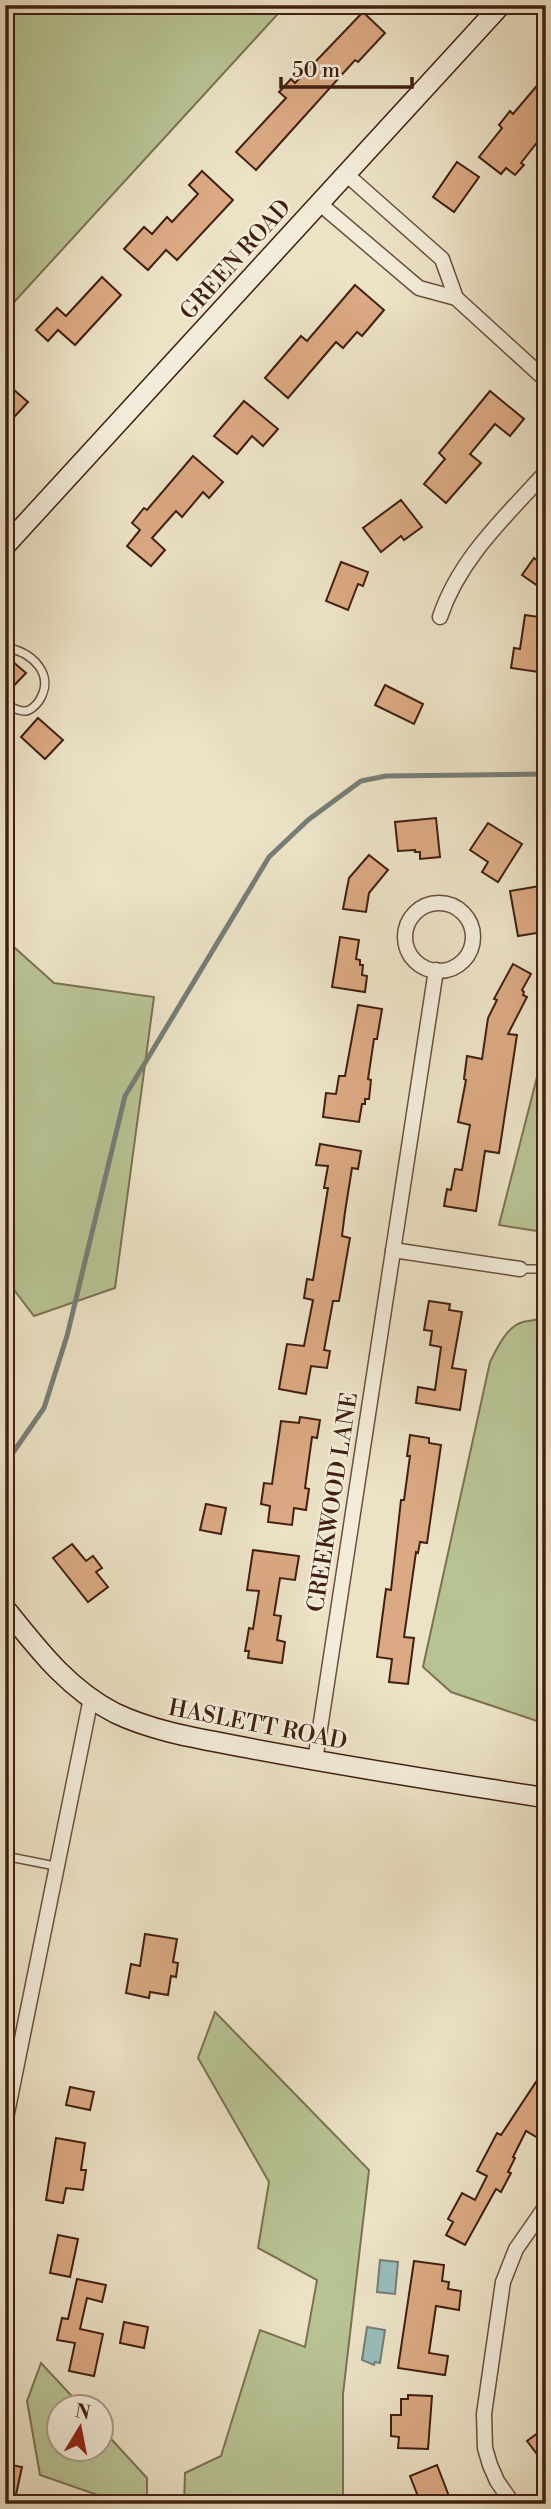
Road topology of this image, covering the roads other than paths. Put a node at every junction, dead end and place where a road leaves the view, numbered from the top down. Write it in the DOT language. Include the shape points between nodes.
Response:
graph roads {
  1 [pos="501,5"];
  2 [pos="346,174"];
  3 [pos="319,203"];
  4 [pos="456,298"];
  5 [pos="546,380"];
  6 [pos="546,472"];
  7 [pos="5,546"];
  8 [pos="440,617"];
  9 [pos="5,647"];
  10 [pos="5,704"];
  11 [pos="436,970"];
  12 [pos="393,1250"];
  13 [pos="520,1269"];
  14 [pos="546,1269"];
  15 [pos="5,1608"];
  16 [pos="91,1698"];
  17 [pos="315,1761"];
  18 [pos="546,1798"];
  19 [pos="5,1856"];
  20 [pos="55,1866"];
  21 [pos="5,2123"];
  22 [pos="546,2206"];
  23 [pos="541,2224"];
  24 [pos="513,2504"];
  1 -- 2 [label="street, GREEN ROAD"];
  2 -- 3 [label="street, GREEN ROAD"];
  2 -- 4 [label="street" via="442,260"];
  3 -- 4 [label="street" via="419,288"];
  3 -- 7 [label="street, GREEN ROAD"];
  4 -- 5 [label="street"];
  6 -- 8 [label="street" via="486,538 451,588"];
  9 -- 10 [label="lane" via="33,659 45,682 34,707 25,711"];
  11 -- 11 [label="street" via="458,965 472,941 464,915 438,903 413,915 405,933 414,960"];
  11 -- 12 [label="street, CREEKWOOD LANE"];
  12 -- 13 [label="street"];
  12 -- 17 [label="street, CREEKWOOD LANE"];
  13 -- 14 [label="lane"];
  15 -- 16 [label="street, HASLETT ROAD" via="50,1665"];
  16 -- 17 [label="street, HASLETT ROAD" via="152,1729"];
  16 -- 20 [label="street"];
  17 -- 18 [label="street, HASLETT ROAD"];
  19 -- 20 [label="lane"];
  20 -- 21 [label="street"];
  22 -- 23 [label="street"];
  23 -- 24 [label="street" via="516,2249 503,2282 484,2414 490,2465"];
}
